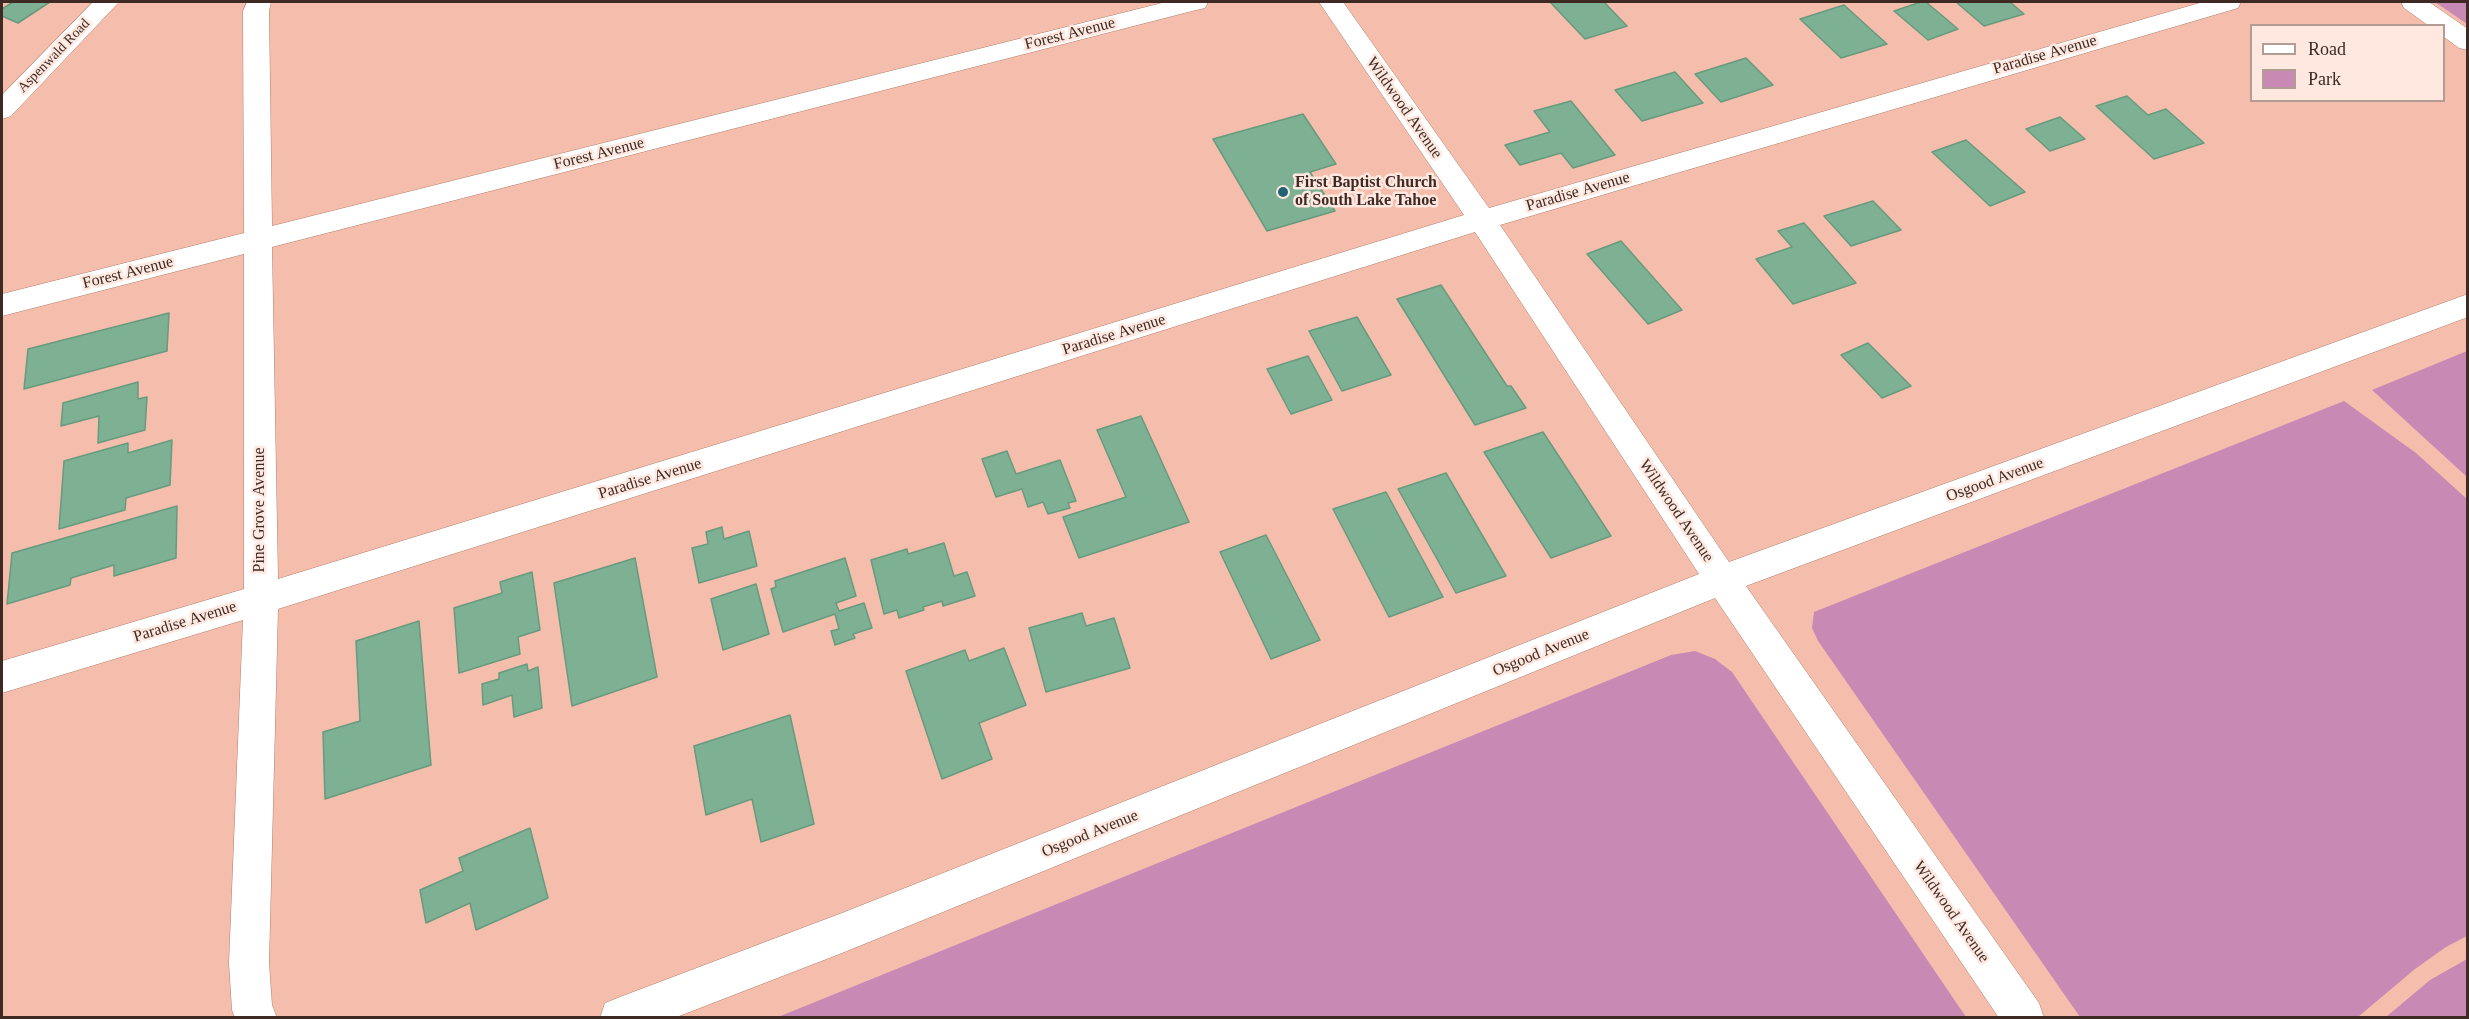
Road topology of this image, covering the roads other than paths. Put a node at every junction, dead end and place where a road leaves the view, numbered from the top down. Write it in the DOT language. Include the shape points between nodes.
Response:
graph roads {
  1 [pos="107,2"];
  2 [pos="259,2"];
  3 [pos="1196,2"];
  4 [pos="1331,2"];
  5 [pos="2229,2"];
  6 [pos="2413,2"];
  7 [pos="2443,24"];
  8 [pos="2445,25"];
  9 [pos="2468,42"];
  10 [pos="2,110"];
  11 [pos="1482,220"];
  12 [pos="258,240"];
  13 [pos="2,305"];
  14 [pos="2468,305"];
  15 [pos="1722,580"];
  16 [pos="261,599"];
  17 [pos="2,677"];
  18 [pos="257,1017"];
  19 [pos="620,1017"];
  20 [pos="2024,1017"];
  1 -- 10 [label="street, Aspenwald Road"];
  2 -- 12 [label="street, Pine Grove Avenue"];
  3 -- 12 [label="street, Forest Avenue"];
  4 -- 11 [label="street, Wildwood Avenue"];
  5 -- 11 [label="street, Paradise Avenue"];
  6 -- 7 [label="street"];
  8 -- 9 [label="street"];
  11 -- 15 [label="street, Wildwood Avenue"];
  11 -- 16 [label="street, Paradise Avenue"];
  12 -- 13 [label="street, Forest Avenue"];
  12 -- 16 [label="street, Pine Grove Avenue"];
  14 -- 15 [label="street, Osgood Avenue"];
  15 -- 19 [label="street, Osgood Avenue" via="842,933"];
  15 -- 20 [label="street, Wildwood Avenue"];
  16 -- 17 [label="street, Paradise Avenue"];
  16 -- 18 [label="street, Pine Grove Avenue" via="249,963 252,1010"];
}
